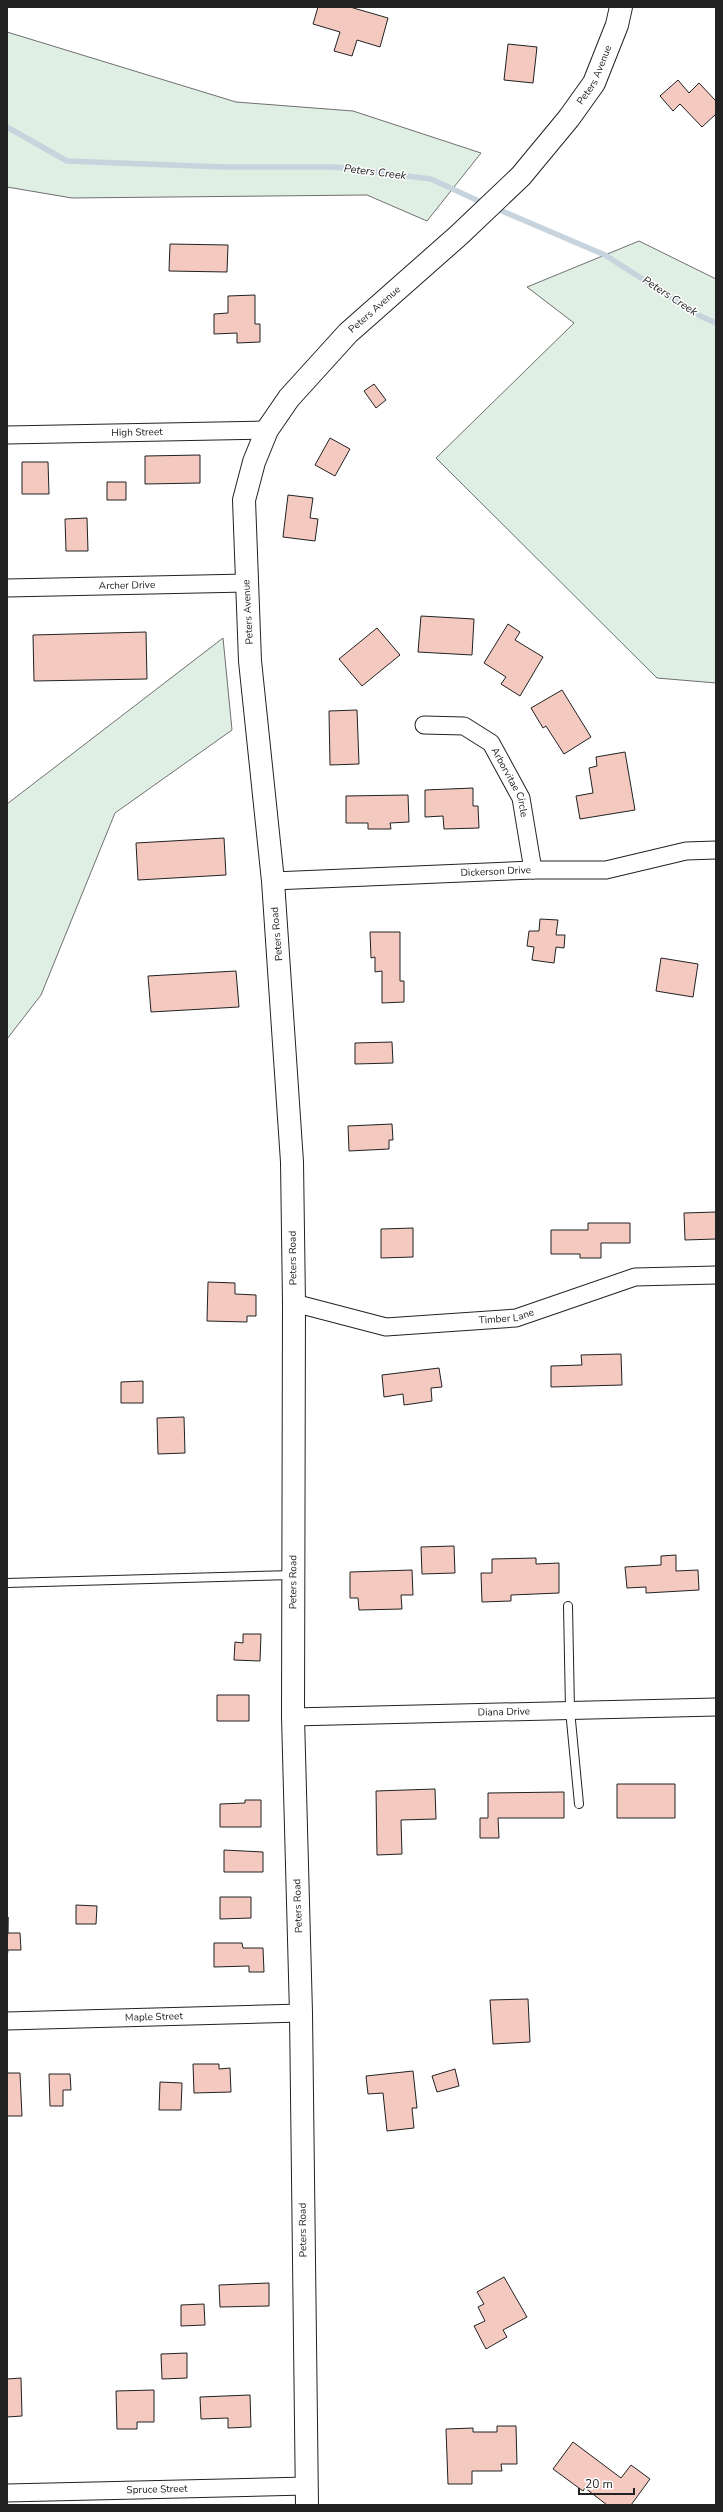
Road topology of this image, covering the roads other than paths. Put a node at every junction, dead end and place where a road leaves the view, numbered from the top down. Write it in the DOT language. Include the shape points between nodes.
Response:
graph roads {
  1 [pos="620,7"];
  2 [pos="268,430"];
  3 [pos="7,435"];
  4 [pos="247,583"];
  5 [pos="7,588"];
  6 [pos="250,661"];
  7 [pos="424,725"];
  8 [pos="716,850"];
  9 [pos="533,870"];
  10 [pos="273,881"];
  11 [pos="716,1275"];
  12 [pos="294,1303"];
  13 [pos="294,1575"];
  14 [pos="7,1583"];
  15 [pos="568,1606"];
  16 [pos="716,1707"];
  17 [pos="570,1710"];
  18 [pos="292,1717"];
  19 [pos="579,1804"];
  20 [pos="301,2013"];
  21 [pos="7,2021"];
  22 [pos="7,2493"];
  23 [pos="307,2495"];
  1 -- 2 [label="street, Peters Avenue" via="617,25 594,83 548,145 521,176 459,235 348,333 289,398"];
  2 -- 3 [label="street, High Street"];
  2 -- 4 [label="street, Peters Avenue" via="254,462 244,500"];
  4 -- 5 [label="street, Archer Drive"];
  4 -- 6 [label="street, Peters Avenue"];
  6 -- 10 [label="street, Peters Road"];
  7 -- 9 [label="street, Arborvitae Circle" via="464,726 491,743 521,798"];
  8 -- 9 [label="street, Dickerson Drive" via="686,851 606,870"];
  9 -- 10 [label="street, Dickerson Drive"];
  10 -- 12 [label="street, Peters Road" via="292,1162"];
  11 -- 12 [label="street, Timber Lane" via="635,1277 516,1318 386,1327"];
  12 -- 13 [label="street, Peters Road"];
  13 -- 14 [label="lane"];
  13 -- 18 [label="street, Peters Road"];
  15 -- 17 [label="lane"];
  16 -- 17 [label="street, Diana Drive"];
  17 -- 18 [label="street, Diana Drive"];
  17 -- 19 [label="lane"];
  18 -- 20 [label="street, Peters Road"];
  20 -- 21 [label="street, Maple Street"];
  20 -- 23 [label="street, Peters Road"];
  22 -- 23 [label="street, Spruce Street"];
}
